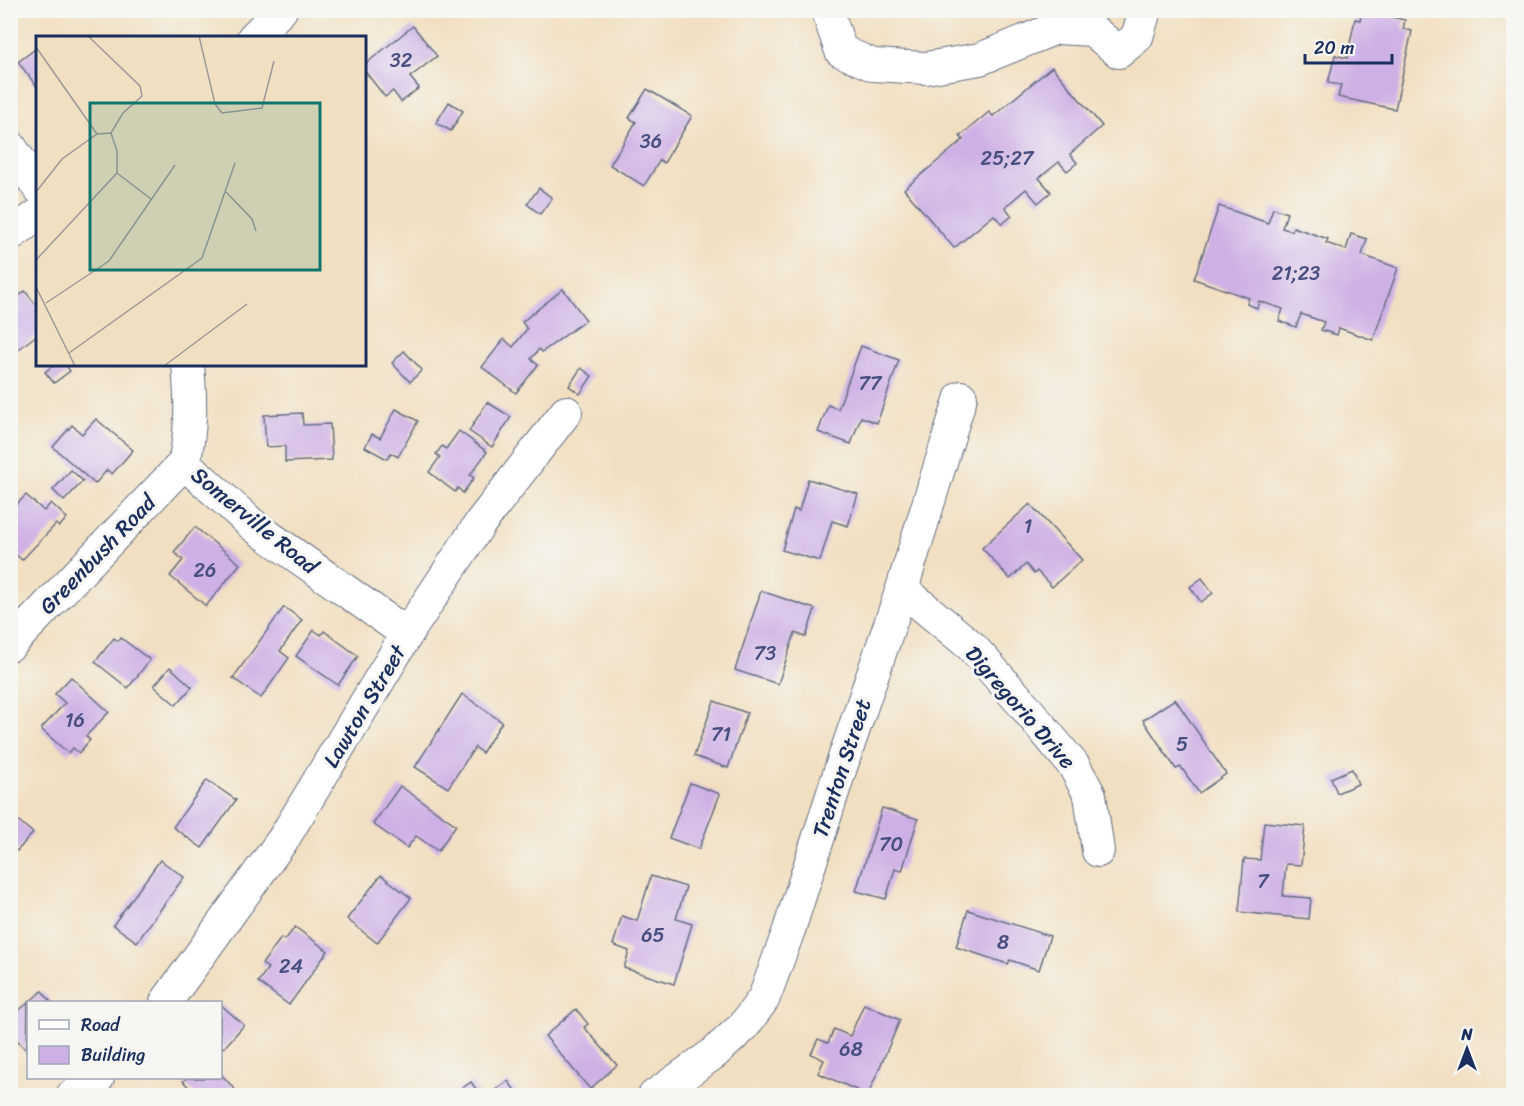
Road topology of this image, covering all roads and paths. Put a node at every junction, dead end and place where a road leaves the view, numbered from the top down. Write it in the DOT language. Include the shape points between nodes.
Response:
graph roads {
  1 [pos="281,10"];
  2 [pos="827,10"];
  3 [pos="1145,10"];
  4 [pos="255,36"];
  5 [pos="10,146"];
  6 [pos="36,184"];
  7 [pos="36,216"];
  8 [pos="10,235"];
  9 [pos="188,366"];
  10 [pos="961,397"];
  11 [pos="566,412"];
  12 [pos="184,464"];
  13 [pos="902,589"];
  14 [pos="407,634"];
  15 [pos="10,645"];
  16 [pos="1098,851"];
  17 [pos="167,1001"];
  18 [pos="95,1079"];
  19 [pos="72,1095"];
  20 [pos="654,1095"];
  1 -- 4 [label="street"];
  2 -- 3 [label="street" via="841,51 873,65 926,68 980,59 1056,28 1092,30 1119,52 1137,37"];
  5 -- 6 [label="street"];
  7 -- 8 [label="street"];
  9 -- 12 [label="street, Somerville Road" via="190,437"];
  10 -- 13 [label="street, Trenton Street"];
  11 -- 14 [label="street, Lawton Street" via="481,522"];
  12 -- 14 [label="street, Somerville Road" via="254,526"];
  12 -- 15 [label="street, Greenbush Road"];
  13 -- 16 [label="street, Digregorio Drive" via="971,646 1074,766 1090,795"];
  13 -- 20 [label="street, Trenton Street" via="764,998 743,1027"];
  14 -- 17 [label="street, Lawton Street" via="284,838"];
  18 -- 19 [label="street"];
}
